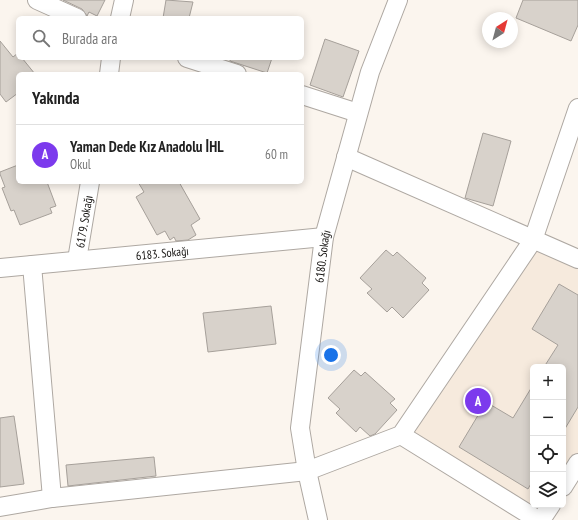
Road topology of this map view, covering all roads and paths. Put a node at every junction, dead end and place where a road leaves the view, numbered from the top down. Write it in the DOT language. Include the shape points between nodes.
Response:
graph roads {
  1 [pos="37,0"];
  2 [pos="124,0"];
  3 [pos="398,0"];
  4 [pos="73,16"];
  5 [pos="120,16"];
  6 [pos="111,60"];
  7 [pos="193,60"];
  8 [pos="109,72"];
  9 [pos="231,72"];
  10 [pos="304,96"];
  11 [pos="578,108"];
  12 [pos="358,113"];
  13 [pos="346,157"];
  14 [pos="90,184"];
  15 [pos="324,236"];
  16 [pos="533,240"];
  17 [pos="578,259"];
  18 [pos="77,260"];
  19 [pos="32,265"];
  20 [pos="0,268"];
  21 [pos="401,435"];
  22 [pos="578,463"];
  23 [pos="307,471"];
  24 [pos="566,482"];
  25 [pos="52,498"];
  26 [pos="0,507"];
  27 [pos="549,508"];
  28 [pos="318,520"];
  29 [pos="538,520"];
  30 [pos="542,520"];
  1 -- 4 [label="street"];
  2 -- 5 [label="street"];
  3 -- 12 [label="street, 6180. Sokağı" via="370,72"];
  6 -- 8 [label="street"];
  7 -- 9 [label="street"];
  10 -- 12 [label="street"];
  11 -- 16 [label="street"];
  12 -- 13 [label="street, 6180. Sokağı"];
  13 -- 15 [label="street, 6180. Sokağı"];
  13 -- 16 [label="street"];
  14 -- 18 [label="street, 6179. Sokağı"];
  15 -- 18 [label="street, 6183. Sokağı"];
  15 -- 23 [label="street, 6180. Sokağı" via="300,428"];
  16 -- 17 [label="street"];
  16 -- 21 [label="street"];
  18 -- 19 [label="street, 6183. Sokağı"];
  19 -- 20 [label="street, 6183. Sokağı"];
  19 -- 25 [label="street"];
  21 -- 23 [label="street"];
  21 -- 29 [label="street"];
  22 -- 24 [label="street"];
  23 -- 25 [label="street"];
  23 -- 28 [label="street, 6180. Sokağı"];
  25 -- 26 [label="street"];
  27 -- 30 [label="street"];
}
